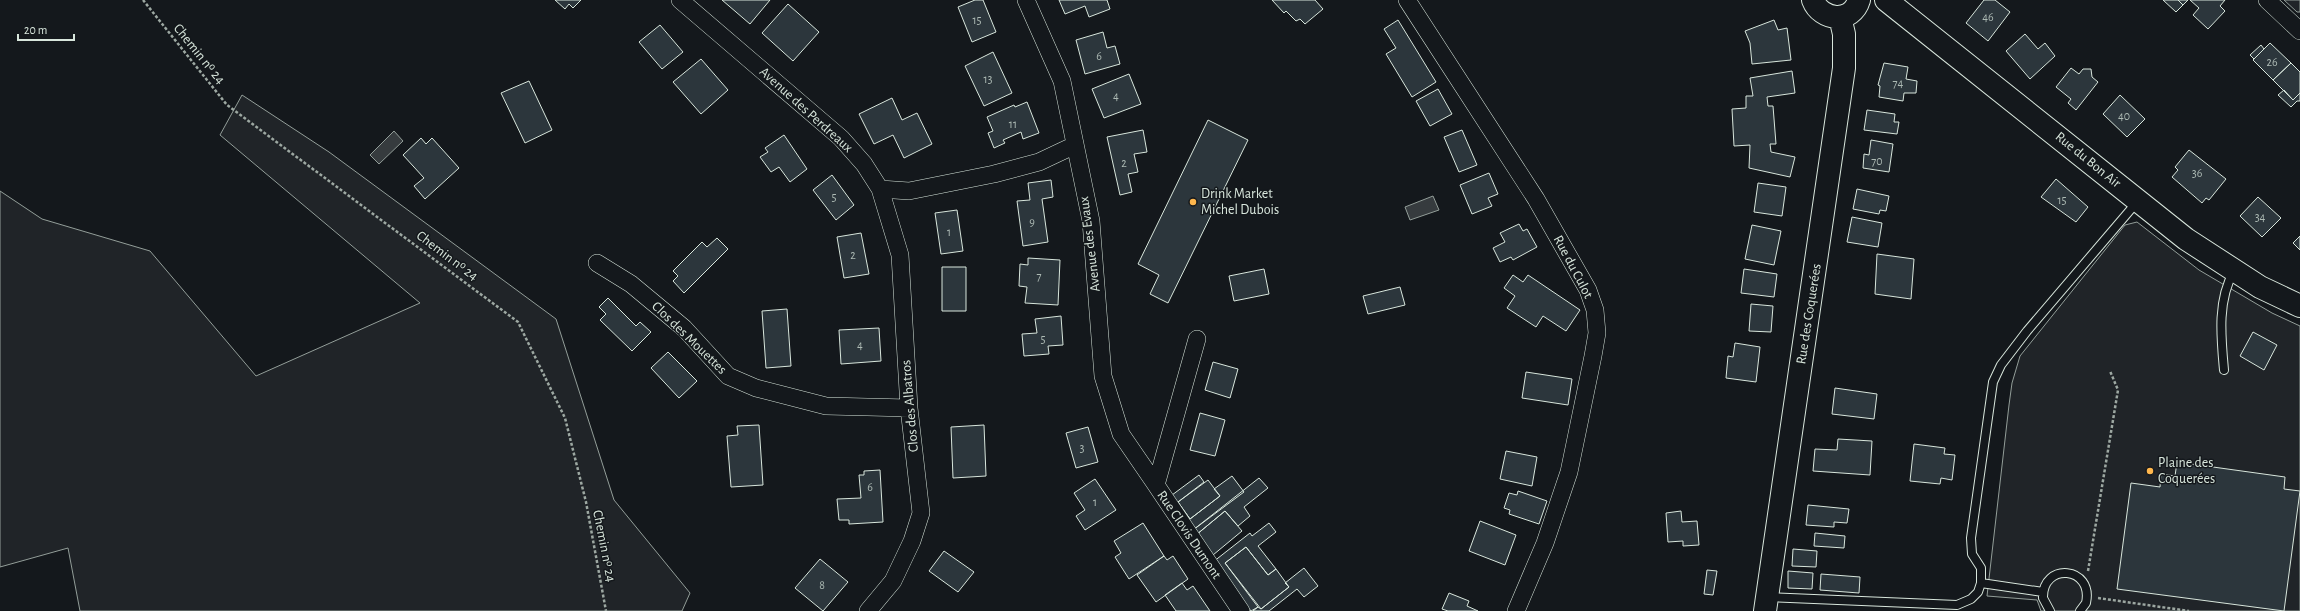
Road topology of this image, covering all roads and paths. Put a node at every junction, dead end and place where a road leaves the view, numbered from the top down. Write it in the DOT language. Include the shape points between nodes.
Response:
graph roads {
  1 [pos="143,0"];
  2 [pos="680,0"];
  3 [pos="1026,0"];
  4 [pos="1407,0"];
  5 [pos="1813,0"];
  6 [pos="1859,0"];
  7 [pos="1886,0"];
  8 [pos="2267,0"];
  9 [pos="1840,17"];
  10 [pos="2300,31"];
  11 [pos="1075,145"];
  12 [pos="880,189"];
  13 [pos="2138,200"];
  14 [pos="597,263"];
  15 [pos="2234,270"];
  16 [pos="2300,306"];
  17 [pos="1197,339"];
  18 [pos="2224,370"];
  19 [pos="2110,371"];
  20 [pos="909,408"];
  21 [pos="1156,485"];
  22 [pos="1981,583"];
  23 [pos="2085,583"];
  24 [pos="2043,592"];
  25 [pos="2088,597"];
  26 [pos="1766,604"];
  27 [pos="606,611"];
  28 [pos="868,611"];
  29 [pos="1241,611"];
  30 [pos="1516,611"];
  31 [pos="2050,611"];
  32 [pos="2080,611"];
  33 [pos="2189,611"];
  1 -- 27 [label="path, Chemin nᵒ 24" via="228,105 518,322 565,418 586,502"];
  2 -- 12 [label="street, Avenue des Perdreaux" via="841,138 864,164"];
  3 -- 11 [label="street, Avenue des Evaux" via="1062,81"];
  4 -- 30 [label="street, Rue du Culot" via="1536,198 1588,290 1595,310 1597,333 1569,472 1545,543"];
  5 -- 9 [label="street" via="1822,13"];
  6 -- 9 [label="street" via="1854,10"];
  7 -- 13 [label="street, Rue du Bon Air"];
  8 -- 10 [label="street"];
  9 -- 26 [label="street, Rue des Coquerées" via="1844,34 1844,68"];
  11 -- 12 [label="street" via="1039,162 994,174 909,191"];
  11 -- 21 [label="street, Avenue des Evaux" via="1090,221 1103,376 1121,434"];
  12 -- 20 [label="street, Clos des Albatros" via="900,255"];
  13 -- 15 [label="street, Rue du Bon Air" via="2186,239"];
  13 -- 22 [label="lane" via="2027,330 2001,365 1993,382 1971,538 1972,554 1981,568"];
  14 -- 20 [label="street, Clos des Mouettes" via="631,284 684,328 728,376 762,390 826,406"];
  15 -- 16 [label="street, Rue du Bon Air" via="2260,287"];
  15 -- 18 [label="lane" via="2225,286 2221,333"];
  17 -- 21 [label="street, Rue Clovis Dumont"];
  19 -- 23 [label="path" via="2118,390 2091,562"];
  20 -- 28 [label="street, Clos des Albatros" via="921,513 912,541 893,581"];
  21 -- 29 [label="street, Rue Clovis Dumont"];
  22 -- 24 [label="lane"];
  22 -- 26 [label="lane" via="1971,600 1957,605"];
  23 -- 24 [label="lane" via="2078,576 2066,572 2054,575"];
  23 -- 25 [label="lane"];
  24 -- 31 [label="lane" via="2043,598"];
  25 -- 32 [label="lane"];
  25 -- 33 [label="path"];
}
